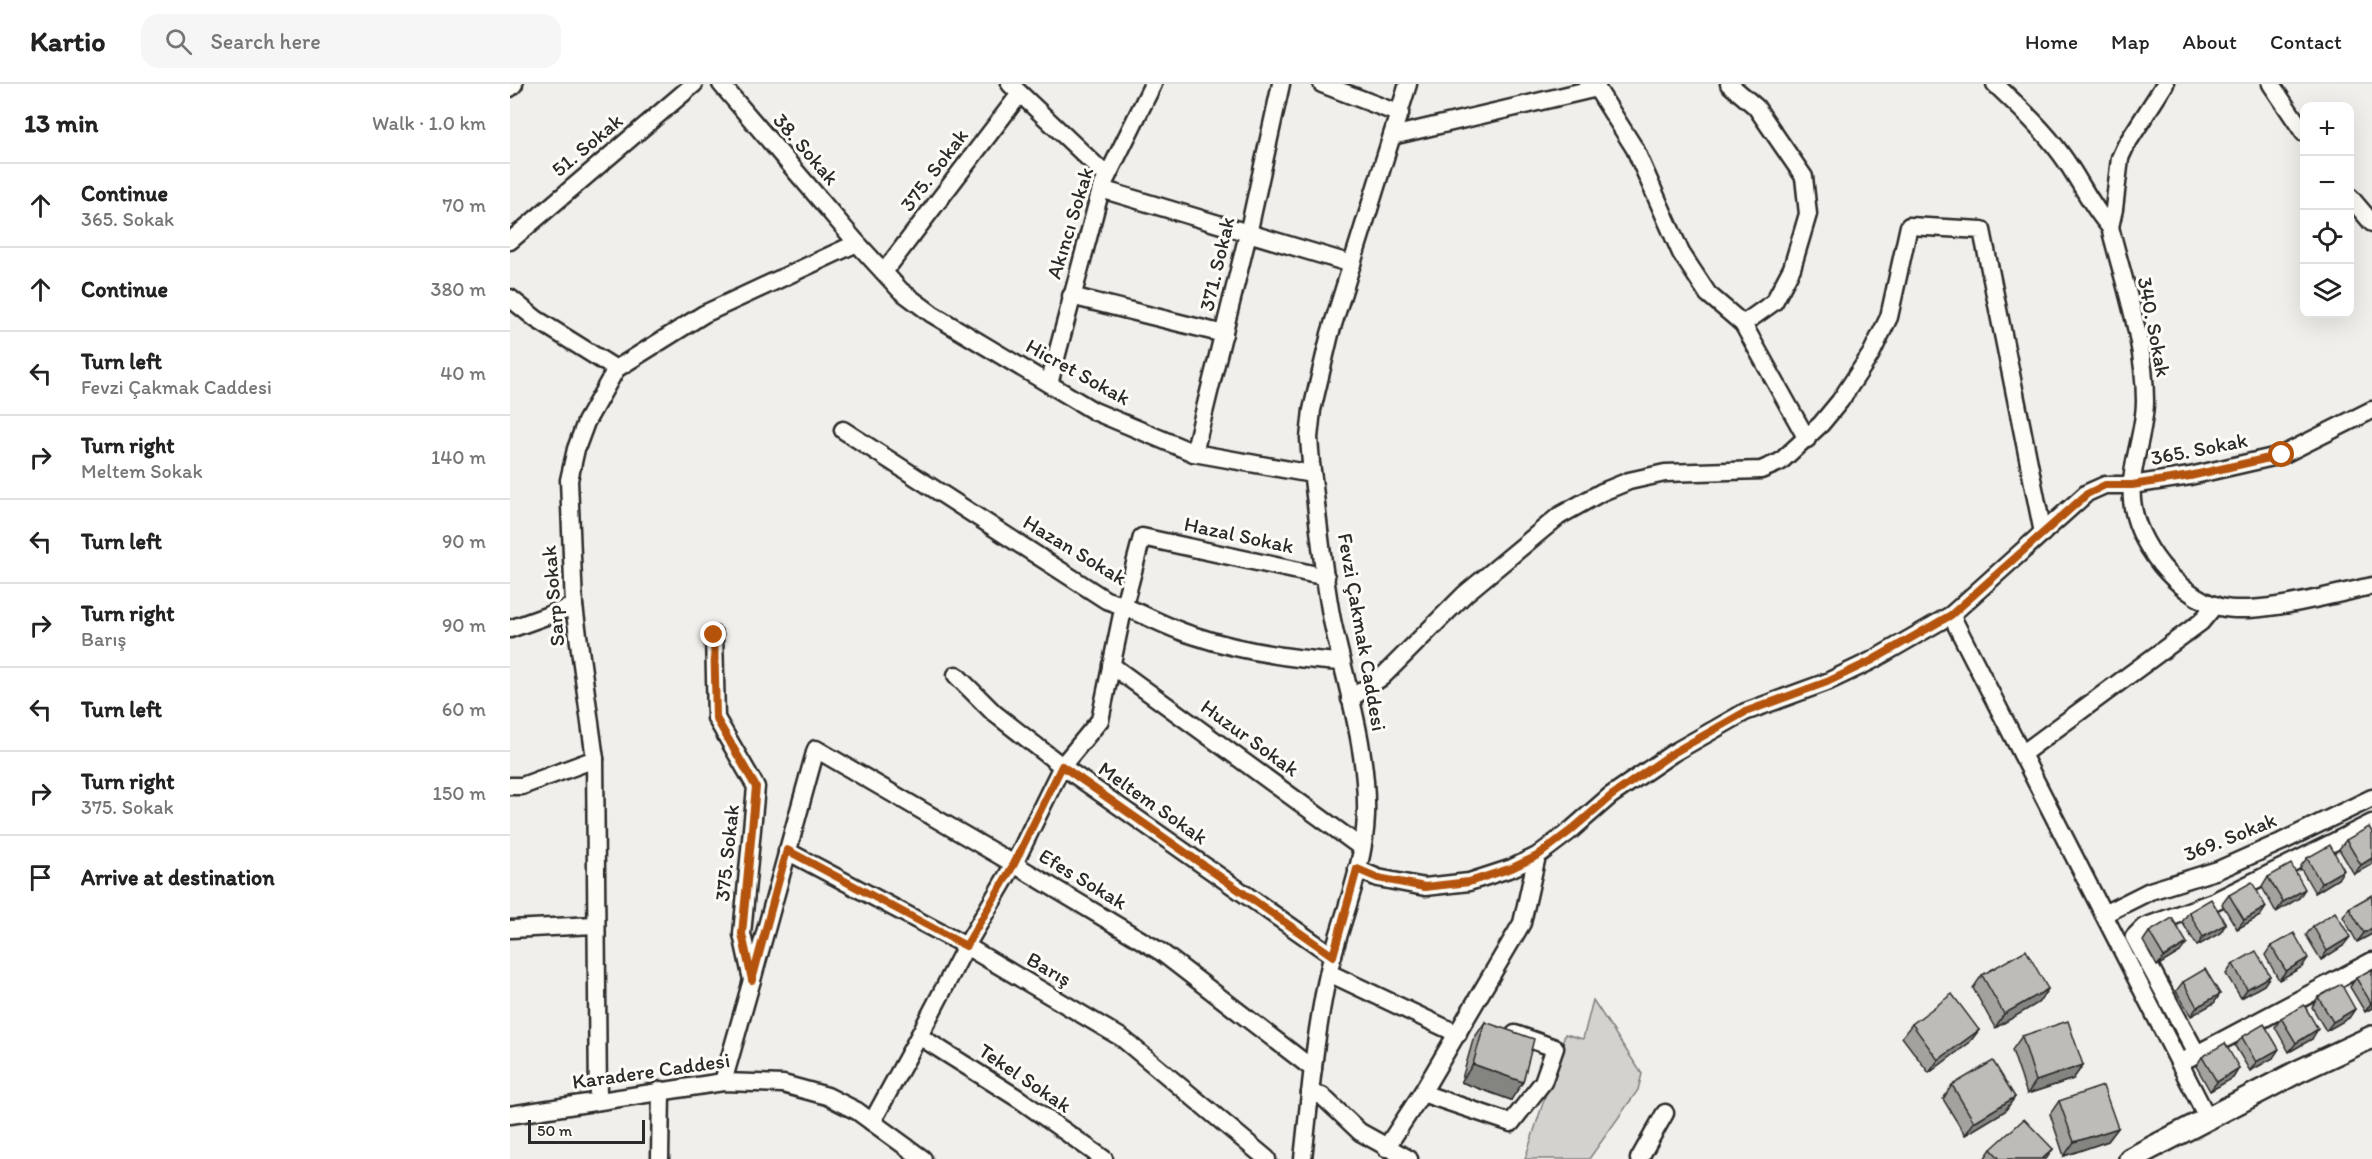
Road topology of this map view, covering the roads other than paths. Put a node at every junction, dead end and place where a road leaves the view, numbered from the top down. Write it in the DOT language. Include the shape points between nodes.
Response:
graph roads {
  1 [pos="514,84"];
  2 [pos="694,84"];
  3 [pos="721,84"];
  4 [pos="1153,84"];
  5 [pos="1281,84"];
  6 [pos="1322,84"];
  7 [pos="1408,84"];
  8 [pos="1729,84"];
  9 [pos="1995,84"];
  10 [pos="2165,84"];
  11 [pos="2271,84"];
  12 [pos="1595,86"];
  13 [pos="510,88"];
  14 [pos="1015,89"];
  15 [pos="1400,114"];
  16 [pos="2300,127"];
  17 [pos="1392,136"];
  18 [pos="1104,182"];
  19 [pos="2354,203"];
  20 [pos="2372,223"];
  21 [pos="2110,227"];
  22 [pos="1248,234"];
  23 [pos="510,241"];
  24 [pos="857,243"];
  25 [pos="1352,264"];
  26 [pos="884,272"];
  27 [pos="1071,296"];
  28 [pos="510,298"];
  29 [pos="1743,324"];
  30 [pos="1224,334"];
  31 [pos="616,369"];
  32 [pos="1049,384"];
  33 [pos="2372,410"];
  34 [pos="843,430"];
  35 [pos="1807,439"];
  36 [pos="1194,453"];
  37 [pos="1312,474"];
  38 [pos="2132,485"];
  39 [pos="2043,532"];
  40 [pos="1326,577"];
  41 [pos="2372,586"];
  42 [pos="1124,605"];
  43 [pos="2215,605"];
  44 [pos="574,606"];
  45 [pos="1951,615"];
  46 [pos="510,629"];
  47 [pos="714,635"];
  48 [pos="1342,662"];
  49 [pos="1111,665"];
  50 [pos="956,675"];
  51 [pos="1350,699"];
  52 [pos="2022,754"];
  53 [pos="595,759"];
  54 [pos="1062,766"];
  55 [pos="510,786"];
  56 [pos="2372,798"];
  57 [pos="2372,823"];
  58 [pos="1362,848"];
  59 [pos="787,850"];
  60 [pos="1537,856"];
  61 [pos="1014,864"];
  62 [pos="1357,869"];
  63 [pos="2104,914"];
  64 [pos="596,925"];
  65 [pos="510,928"];
  66 [pos="966,946"];
  67 [pos="1333,956"];
  68 [pos="2372,961"];
  69 [pos="1329,973"];
  70 [pos="752,980"];
  71 [pos="1458,1034"];
  72 [pos="1515,1034"];
  73 [pos="920,1036"];
  74 [pos="2372,1038"];
  75 [pos="2197,1054"];
  76 [pos="2180,1063"];
  77 [pos="1313,1069"];
  78 [pos="723,1082"];
  79 [pos="661,1090"];
  80 [pos="1310,1093"];
  81 [pos="1422,1093"];
  82 [pos="598,1101"];
  83 [pos="1665,1113"];
  84 [pos="510,1115"];
  85 [pos="2208,1119"];
  86 [pos="872,1122"];
  87 [pos="1386,1148"];
  88 [pos="2166,1154"];
  89 [pos="660,1159"];
  90 [pos="923,1159"];
  91 [pos="1104,1159"];
  92 [pos="1267,1159"];
  93 [pos="1303,1159"];
  94 [pos="1409,1159"];
  95 [pos="1639,1159"];
  96 [pos="2130,1159"];
  1 -- 13 [label="street"];
  2 -- 23 [label="street, 51. Sokak"];
  3 -- 24 [label="street, 38. Sokak"];
  4 -- 18 [label="street, Akıncı Sokak"];
  5 -- 22 [label="street, 371. Sokak"];
  6 -- 15 [label="street"];
  7 -- 15 [label="street, Fevzi Çakmak Caddesi"];
  8 -- 29 [label="street" via="1756,107 1804,177 1808,214 1792,268 1774,302"];
  9 -- 21 [label="street, 340. Sokak" via="2062,155"];
  10 -- 21 [label="street" via="2120,158"];
  11 -- 16 [label="street"];
  12 -- 17 [label="street"];
  12 -- 29 [label="street" via="1635,149 1681,253 1708,294"];
  14 -- 18 [label="street"];
  14 -- 26 [label="street, 375. Sokak"];
  15 -- 17 [label="street, Fevzi Çakmak Caddesi"];
  17 -- 25 [label="street, Fevzi Çakmak Caddesi"];
  18 -- 22 [label="street"];
  18 -- 27 [label="street, Akıncı Sokak"];
  19 -- 20 [label="street"];
  21 -- 38 [label="street, 340. Sokak" via="2140,351 2145,402"];
  22 -- 25 [label="street"];
  22 -- 30 [label="street, 371. Sokak"];
  24 -- 26 [label="street, Hicret Sokak"];
  24 -- 31 [label="street, Sarp Sokak" via="704,314"];
  25 -- 37 [label="street, Fevzi Çakmak Caddesi" via="1312,410"];
  26 -- 32 [label="street, Hicret Sokak" via="932,315"];
  27 -- 30 [label="street"];
  27 -- 32 [label="street, Akıncı Sokak"];
  28 -- 31 [label="street"];
  29 -- 35 [label="street"];
  30 -- 36 [label="street, 371. Sokak"];
  31 -- 44 [label="street, Sarp Sokak" via="586,422 569,480"];
  32 -- 36 [label="street, Hicret Sokak" via="1094,411"];
  33 -- 38 [label="street, 365. Sokak" via="2282,455"];
  34 -- 42 [label="street, Hazan Sokak" via="1106,600"];
  35 -- 39 [label="street" via="1840,401 1871,354 1889,317 1909,226 1982,230"];
  35 -- 51 [label="street" via="1780,462 1761,470 1665,472 1602,492 1559,516 1465,594 1382,677"];
  36 -- 37 [label="street, Hicret Sokak"];
  37 -- 40 [label="street, Fevzi Çakmak Caddesi"];
  38 -- 39 [label="street, 365. Sokak" via="2105,485 2087,494"];
  38 -- 43 [label="street, 340. Sokak" via="2136,520 2150,550 2170,576"];
  39 -- 45 [label="street, 365. Sokak"];
  40 -- 42 [label="street, Hazal Sokak" via="1142,537"];
  40 -- 48 [label="street, Fevzi Çakmak Caddesi"];
  41 -- 43 [label="street, 340. Sokak" via="2249,609"];
  42 -- 48 [label="street, Hazan Sokak" via="1191,635 1262,653"];
  42 -- 49 [label="street"];
  43 -- 52 [label="street" via="2201,622"];
  44 -- 46 [label="street"];
  44 -- 53 [label="street, Sarp Sokak"];
  45 -- 52 [label="street"];
  45 -- 60 [label="street, 365. Sokak" via="1871,661 1745,712 1673,753 1611,796"];
  47 -- 70 [label="street, 375. Sokak" via="716,718 756,787 742,934"];
  48 -- 51 [label="street, Fevzi Çakmak Caddesi"];
  49 -- 54 [label="street" via="1100,720"];
  49 -- 58 [label="street, Huzur Sokak"];
  50 -- 54 [label="street, Meltem Sokak" via="994,712"];
  51 -- 58 [label="street, Fevzi Çakmak Caddesi" via="1366,785"];
  52 -- 63 [label="street"];
  53 -- 55 [label="street" via="522,786"];
  53 -- 64 [label="street, Sarp Sokak"];
  54 -- 61 [label="street"];
  54 -- 67 [label="street, Meltem Sokak"];
  56 -- 63 [label="street, 369. Sokak" via="2218,870 2150,891"];
  57 -- 75 [label="street" via="2215,901 2144,927 2134,937"];
  58 -- 62 [label="street, Fevzi Çakmak Caddesi"];
  59 -- 61 [label="street, Efes Sokak" via="816,749"];
  59 -- 66 [label="street, Barış"];
  59 -- 70 [label="street"];
  60 -- 62 [label="street, 365. Sokak" via="1469,882 1425,887 1378,878"];
  60 -- 71 [label="street" via="1522,923"];
  61 -- 66 [label="street"];
  61 -- 77 [label="street, Efes Sokak" via="1161,952"];
  62 -- 67 [label="street, Fevzi Çakmak Caddesi"];
  63 -- 76 [label="street"];
  64 -- 65 [label="street"];
  64 -- 82 [label="street, Sarp Sokak"];
  66 -- 73 [label="street"];
  66 -- 92 [label="street, Barış" via="1122,1038"];
  67 -- 69 [label="street, Fevzi Çakmak Caddesi"];
  68 -- 75 [label="street"];
  69 -- 71 [label="street"];
  69 -- 77 [label="street, Fevzi Çakmak Caddesi"];
  70 -- 78 [label="street, 375. Sokak"];
  71 -- 81 [label="street"];
  72 -- 81 [label="street" via="1555,1048 1543,1082 1510,1123"];
  73 -- 86 [label="street"];
  73 -- 91 [label="street, Tekel Sokak"];
  74 -- 85 [label="main road"];
  74 -- 88 [label="main road" via="2280,1095"];
  75 -- 76 [label="street"];
  76 -- 85 [label="street"];
  77 -- 80 [label="street, Fevzi Çakmak Caddesi"];
  78 -- 79 [label="street, Karadere Caddesi"];
  78 -- 86 [label="street, Karadere Caddesi" via="783,1084 826,1096"];
  79 -- 82 [label="street, Karadere Caddesi"];
  79 -- 89 [label="street"];
  80 -- 87 [label="street" via="1322,1096 1360,1132"];
  80 -- 93 [label="street, Fevzi Çakmak Caddesi"];
  81 -- 87 [label="street"];
  82 -- 84 [label="street, Karadere Caddesi"];
  83 -- 95 [label="street"];
  85 -- 88 [label="main road"];
  86 -- 90 [label="street, Karadere Caddesi"];
  87 -- 94 [label="street"];
  88 -- 96 [label="main road"];
}
